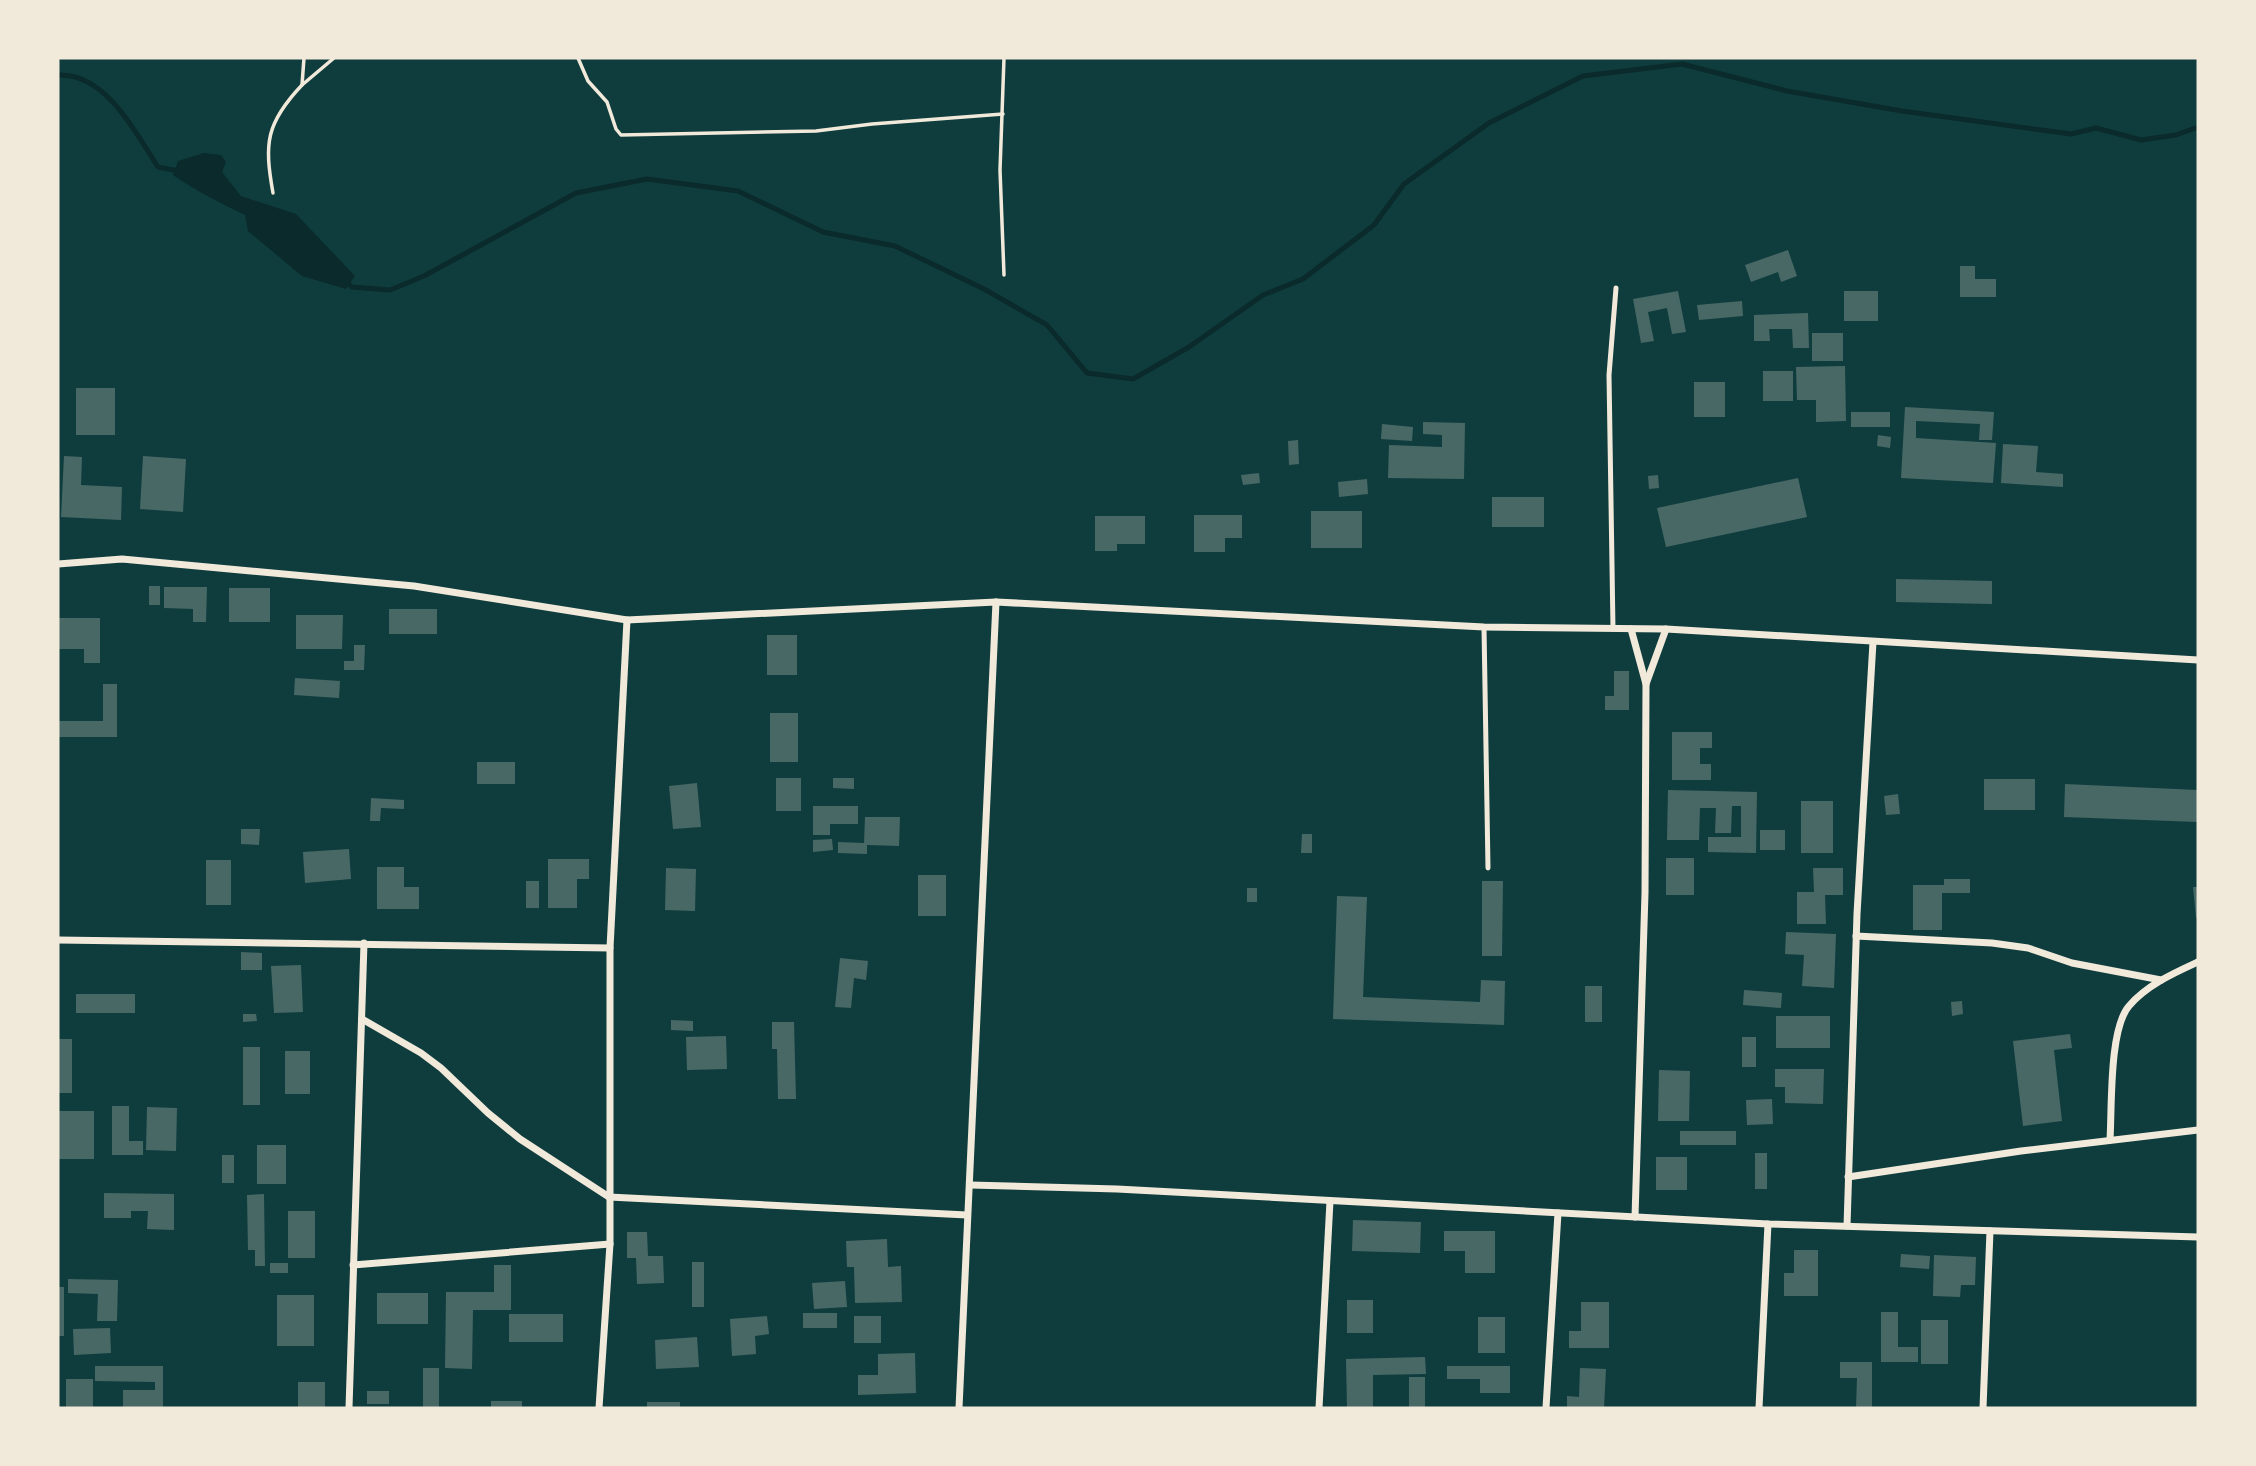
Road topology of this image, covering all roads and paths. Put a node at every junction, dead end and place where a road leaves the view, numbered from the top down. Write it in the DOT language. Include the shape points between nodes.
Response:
graph roads {
  1 [pos="304,58"];
  2 [pos="334,58"];
  3 [pos="578,58"];
  4 [pos="1004,58"];
  5 [pos="302,85"];
  6 [pos="1003,114"];
  7 [pos="274,193"];
  8 [pos="1004,275"];
  9 [pos="1616,288"];
  10 [pos="58,564"];
  11 [pos="996,601"];
  12 [pos="626,620"];
  13 [pos="1484,627"];
  14 [pos="1613,629"];
  15 [pos="1630,629"];
  16 [pos="1666,629"];
  17 [pos="1873,642"];
  18 [pos="2198,660"];
  19 [pos="1646,684"];
  20 [pos="1488,868"];
  21 [pos="1856,936"];
  22 [pos="58,940"];
  23 [pos="364,943"];
  24 [pos="610,948"];
  25 [pos="2198,962"];
  26 [pos="2161,981"];
  27 [pos="362,1019"];
  28 [pos="2198,1130"];
  29 [pos="2110,1140"];
  30 [pos="1848,1177"];
  31 [pos="970,1185"];
  32 [pos="610,1197"];
  33 [pos="1330,1200"];
  34 [pos="1558,1213"];
  35 [pos="967,1215"];
  36 [pos="1634,1217"];
  37 [pos="1768,1224"];
  38 [pos="1847,1226"];
  39 [pos="1990,1231"];
  40 [pos="2198,1237"];
  41 [pos="610,1244"];
  42 [pos="354,1265"];
  43 [pos="349,1408"];
  44 [pos="598,1408"];
  45 [pos="959,1408"];
  46 [pos="1318,1408"];
  47 [pos="1546,1408"];
  48 [pos="1759,1408"];
  49 [pos="1983,1408"];
  1 -- 5 [label="path"];
  2 -- 5 [label="path"];
  3 -- 6 [label="path" via="588,81 607,102 621,135 816,131"];
  4 -- 6 [label="path"];
  5 -- 7 [label="path" via="283,105 271,130 267,157"];
  6 -- 8 [label="path"];
  9 -- 14 [label="lane" via="1609,375"];
  10 -- 12 [label="street" via="122,559 414,586"];
  11 -- 12 [label="street"];
  11 -- 13 [label="street"];
  11 -- 31 [label="street"];
  12 -- 24 [label="street"];
  13 -- 14 [label="street"];
  13 -- 20 [label="lane"];
  14 -- 15 [label="street"];
  15 -- 16 [label="street"];
  15 -- 19 [label="street"];
  16 -- 17 [label="street"];
  16 -- 19 [label="street"];
  17 -- 18 [label="street"];
  17 -- 21 [label="street"];
  19 -- 36 [label="street" via="1645,893"];
  21 -- 26 [label="street" via="2028,948 2071,963"];
  21 -- 30 [label="street"];
  22 -- 23 [label="street"];
  23 -- 24 [label="street"];
  23 -- 27 [label="street"];
  24 -- 32 [label="street"];
  25 -- 26 [label="street"];
  26 -- 29 [label="street" via="2127,1007 2119,1025"];
  27 -- 32 [label="street" via="421,1053 520,1139"];
  27 -- 42 [label="street"];
  28 -- 29 [label="street"];
  29 -- 30 [label="street"];
  30 -- 38 [label="street"];
  31 -- 33 [label="street"];
  31 -- 35 [label="street"];
  32 -- 35 [label="street"];
  32 -- 41 [label="street"];
  33 -- 34 [label="street"];
  33 -- 46 [label="street"];
  34 -- 36 [label="street"];
  34 -- 47 [label="street"];
  35 -- 45 [label="street"];
  36 -- 37 [label="street"];
  37 -- 38 [label="street"];
  37 -- 48 [label="street"];
  38 -- 39 [label="street"];
  39 -- 40 [label="street"];
  39 -- 49 [label="street"];
  41 -- 42 [label="street"];
  41 -- 44 [label="street"];
  42 -- 43 [label="street"];
}
